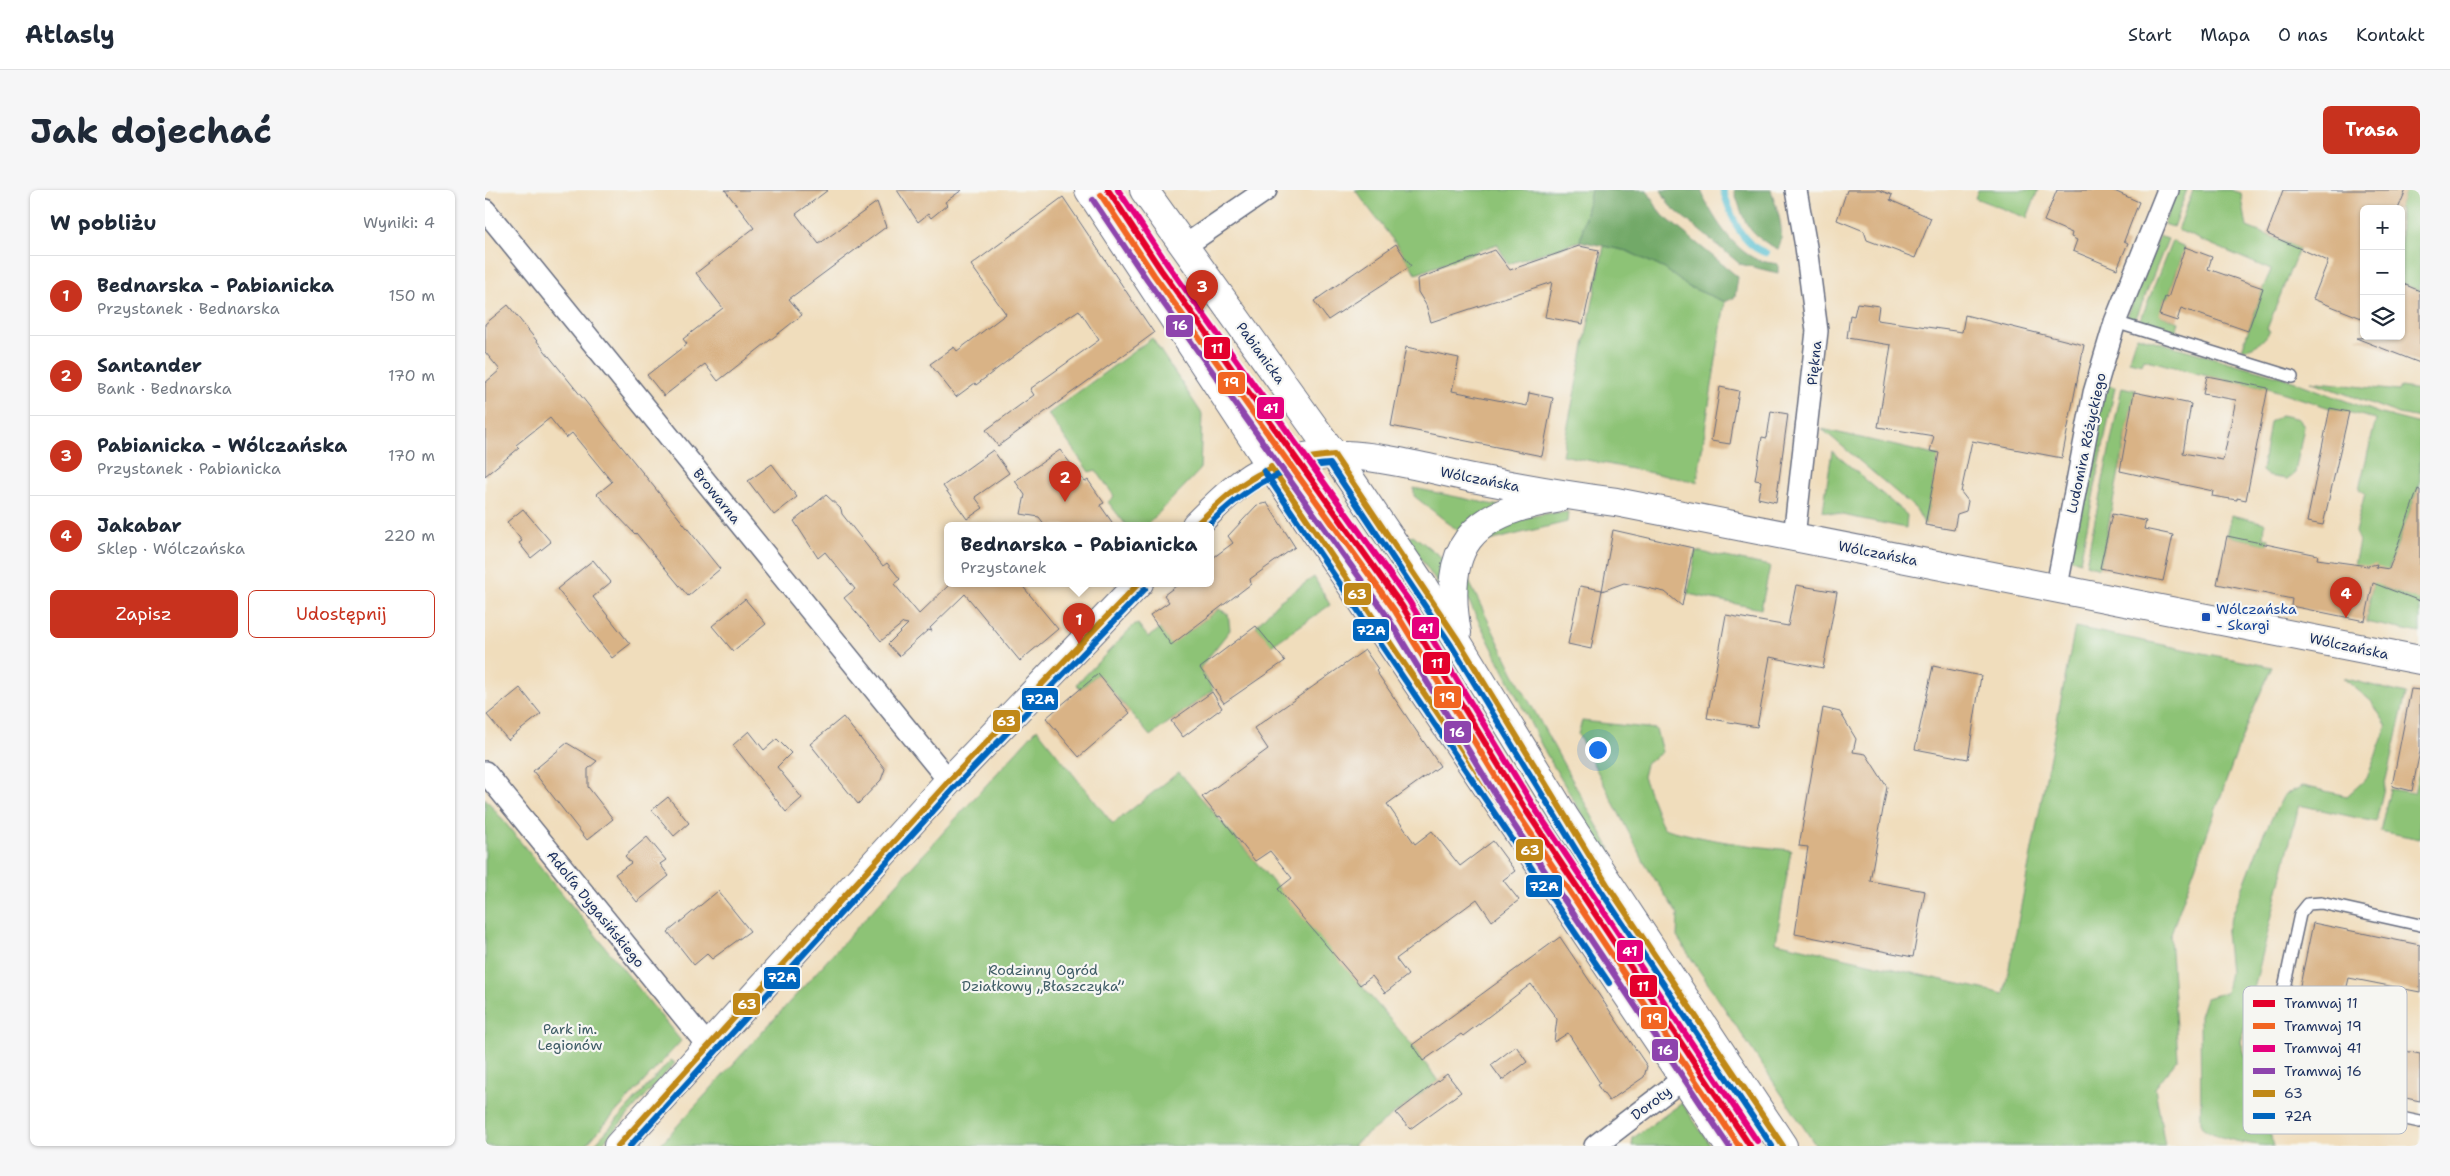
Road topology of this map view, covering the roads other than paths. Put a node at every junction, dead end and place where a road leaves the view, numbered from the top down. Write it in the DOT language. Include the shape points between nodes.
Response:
graph roads {
  1 [pos="1089,190"];
  2 [pos="1144,190"];
  3 [pos="1266,190"];
  4 [pos="1795,190"];
  5 [pos="2168,190"];
  6 [pos="485,210"];
  7 [pos="1183,247"];
  8 [pos="2115,322"];
  9 [pos="2292,377"];
  10 [pos="1334,454"];
  11 [pos="1271,466"];
  12 [pos="1570,497"];
  13 [pos="1199,522"];
  14 [pos="1794,537"];
  15 [pos="2057,586"];
  16 [pos="1135,587"];
  17 [pos="1458,640"];
  18 [pos="2420,660"];
  19 [pos="485,772"];
  20 [pos="949,781"];
  21 [pos="2420,925"];
  22 [pos="2284,986"];
  23 [pos="708,1046"];
  24 [pos="1684,1078"];
  25 [pos="2407,1119"];
  26 [pos="2420,1122"];
  27 [pos="618,1146"];
  28 [pos="1595,1146"];
  29 [pos="1729,1146"];
  30 [pos="1783,1146"];
  1 -- 11 [label="street"];
  2 -- 7 [label="street, Pabianicka"];
  3 -- 7 [label="street"];
  4 -- 14 [label="street, Piękna" via="1817,331"];
  5 -- 8 [label="street, Ludomira Różyckiego"];
  6 -- 20 [label="street, Browarna"];
  7 -- 10 [label="street, Pabianicka"];
  8 -- 9 [label="lane"];
  8 -- 15 [label="street, Ludomira Różyckiego" via="2094,393"];
  10 -- 11 [label="street, Wólczańska" via="1307,456"];
  10 -- 12 [label="street, Wólczańska" via="1376,459"];
  10 -- 17 [label="street, Pabianicka"];
  11 -- 13 [label="street, Wólczańska" via="1235,487"];
  11 -- 24 [label="street"];
  12 -- 14 [label="street, Wólczańska" via="1616,502"];
  12 -- 17 [label="street" via="1513,508 1491,519 1468,538 1453,576"];
  14 -- 15 [label="street, Wólczańska"];
  15 -- 18 [label="street, Wólczańska"];
  16 -- 20 [label="street"];
  17 -- 30 [label="street, Pabianicka" via="1571,828"];
  19 -- 23 [label="street, Adolfa Dygasińskiego"];
  20 -- 23 [label="street"];
  21 -- 22 [label="lane" via="2321,903 2308,904 2300,914"];
  23 -- 27 [label="street"];
  24 -- 28 [label="street, Doroty"];
  24 -- 29 [label="street"];
  25 -- 26 [label="lane"];
}
